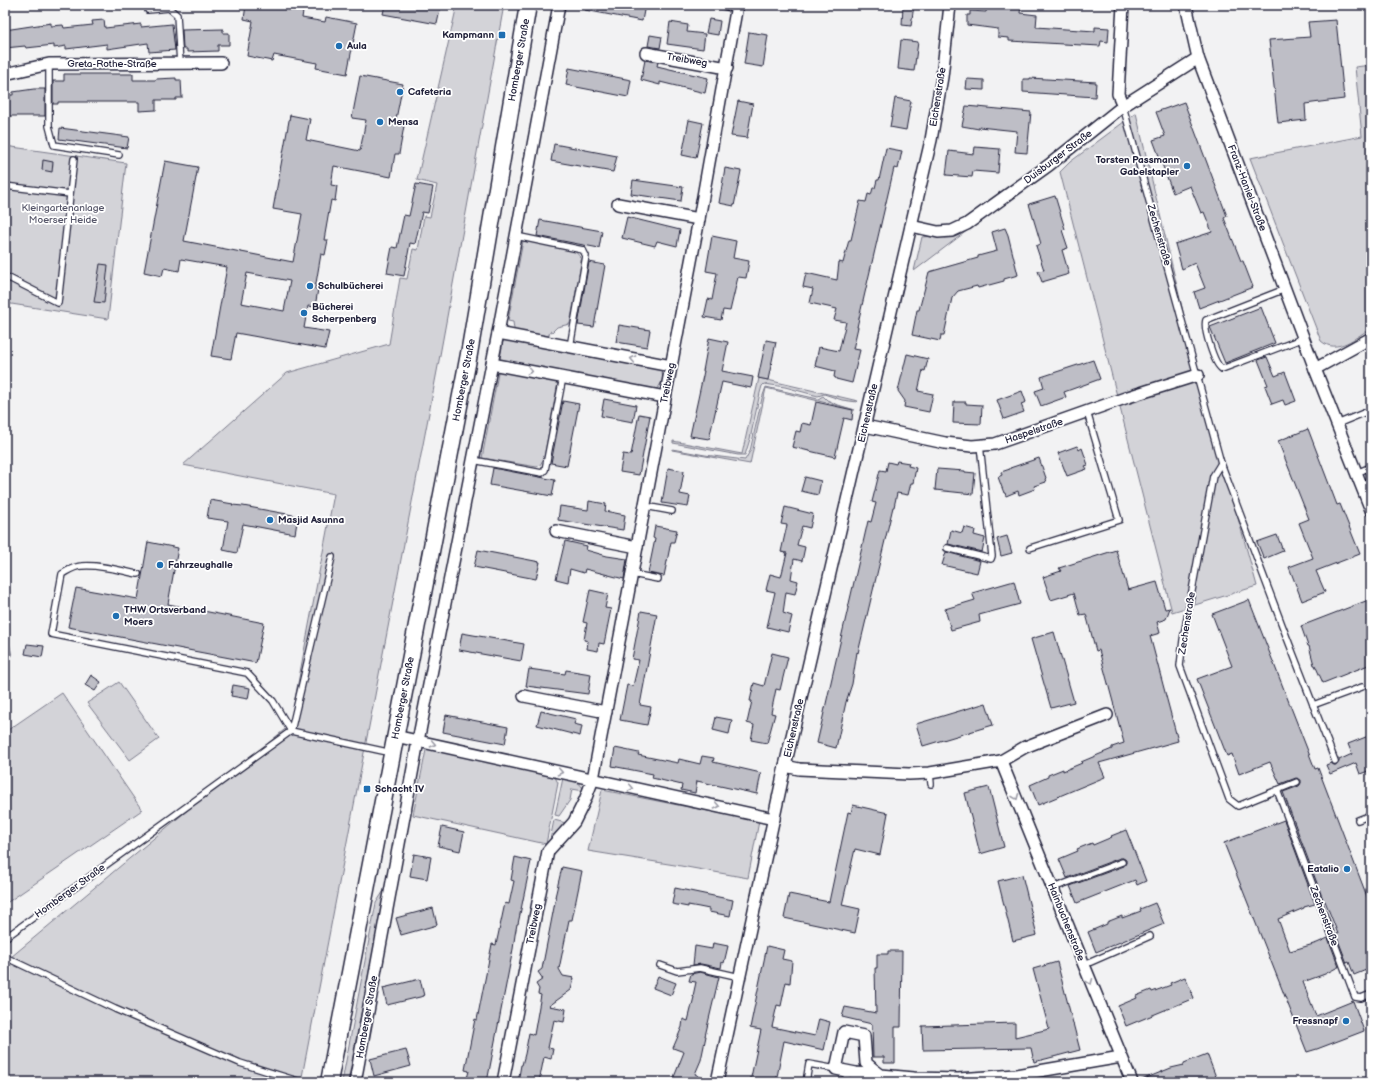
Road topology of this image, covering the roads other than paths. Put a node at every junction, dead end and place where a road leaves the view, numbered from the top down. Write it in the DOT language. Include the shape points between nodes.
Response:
graph roads {
  1 [pos="528,5"];
  2 [pos="559,5"];
  3 [pos="717,5"];
  4 [pos="950,5"];
  5 [pos="1124,5"];
  6 [pos="1186,5"];
  7 [pos="737,7"];
  8 [pos="148,10"];
  9 [pos="646,53"];
  10 [pos="1198,58"];
  11 [pos="221,63"];
  12 [pos="49,64"];
  13 [pos="180,64"];
  14 [pos="727,68"];
  15 [pos="5,74"];
  16 [pos="1123,106"];
  17 [pos="119,155"];
  18 [pos="74,159"];
  19 [pos="5,186"];
  20 [pos="70,194"];
  21 [pos="618,204"];
  22 [pos="699,219"];
  23 [pos="911,226"];
  24 [pos="516,236"];
  25 [pos="5,276"];
  26 [pos="1285,289"];
  27 [pos="498,333"];
  28 [pos="1304,338"];
  29 [pos="1371,338"];
  30 [pos="570,347"];
  31 [pos="492,364"];
  32 [pos="671,366"];
  33 [pos="1315,369"];
  34 [pos="1198,375"];
  35 [pos="563,377"];
  36 [pos="665,397"];
  37 [pos="1371,410"];
  38 [pos="1087,412"];
  39 [pos="1336,424"];
  40 [pos="865,426"];
  41 [pos="980,445"];
  42 [pos="473,460"];
  43 [pos="1221,463"];
  44 [pos="1371,467"];
  45 [pos="1356,473"];
  46 [pos="645,506"];
  47 [pos="1371,510"];
  48 [pos="672,511"];
  49 [pos="556,531"];
  50 [pos="637,547"];
  51 [pos="947,548"];
  52 [pos="1030,548"];
  53 [pos="332,556"];
  54 [pos="138,574"];
  55 [pos="632,574"];
  56 [pos="658,579"];
  57 [pos="1362,687"];
  58 [pos="524,696"];
  59 [pos="1313,705"];
  60 [pos="606,712"];
  61 [pos="1107,715"];
  62 [pos="291,731"];
  63 [pos="395,736"];
  64 [pos="418,741"];
  65 [pos="392,753"];
  66 [pos="1001,761"];
  67 [pos="1335,761"];
  68 [pos="785,766"];
  69 [pos="593,779"];
  70 [pos="1297,782"];
  71 [pos="1277,790"];
  72 [pos="1371,815"];
  73 [pos="774,819"];
  74 [pos="1358,820"];
  75 [pos="1122,862"];
  76 [pos="1053,888"];
  77 [pos="1150,936"];
  78 [pos="5,938"];
  79 [pos="5,957"];
  80 [pos="660,965"];
  81 [pos="1084,966"];
  82 [pos="740,977"];
  83 [pos="1371,994"];
  84 [pos="1121,1057"];
  85 [pos="843,1074"];
  86 [pos="881,1075"];
  87 [pos="301,1082"];
  88 [pos="329,1082"];
  89 [pos="355,1082"];
  90 [pos="503,1082"];
  91 [pos="717,1082"];
  92 [pos="806,1082"];
  93 [pos="1132,1082"];
  1 -- 63 [label="main road, Homberger Straße" via="469,354"];
  2 -- 24 [label="street, Homberger Straße"];
  3 -- 7 [label="lane"];
  4 -- 23 [label="street, Eichenstraße" via="942,77 931,140"];
  5 -- 16 [label="street, Zechenstraße" via="1118,94"];
  6 -- 10 [label="street, Franz-Haniel-Straße"];
  7 -- 14 [label="street, Treibweg"];
  8 -- 13 [label="lane" via="169,8 177,15"];
  9 -- 14 [label="street, Treibweg"];
  10 -- 16 [label="street, Duisburger Straße"];
  10 -- 26 [label="street, Franz-Haniel-Straße"];
  11 -- 13 [label="street, Greta-Rothe-Straße"];
  12 -- 13 [label="street, Greta-Rothe-Straße"];
  12 -- 15 [label="street, Greta-Rothe-Straße"];
  12 -- 17 [label="lane" via="49,126 54,145"];
  14 -- 22 [label="street, Treibweg"];
  16 -- 23 [label="street, Duisburger Straße" via="1049,165 967,224 952,231 938,232"];
  16 -- 34 [label="lane, Zechenstraße"];
  18 -- 20 [label="lane"];
  19 -- 20 [label="lane"];
  20 -- 25 [label="lane" via="58,303"];
  21 -- 22 [label="street"];
  22 -- 32 [label="street, Treibweg"];
  23 -- 40 [label="street, Eichenstraße"];
  24 -- 27 [label="street, Homberger Straße"];
  24 -- 30 [label="lane" via="583,250 586,256"];
  26 -- 28 [label="street, Franz-Haniel-Straße"];
  26 -- 28 [label="lane" via="1206,320 1216,362 1220,368 1225,368"];
  27 -- 30 [label="street"];
  27 -- 31 [label="street, Homberger Straße"];
  28 -- 33 [label="street, Franz-Haniel-Straße"];
  29 -- 33 [label="street"];
  32 -- 30 [label="street, one-way"];
  31 -- 35 [label="street, one-way"];
  31 -- 42 [label="street, Homberger Straße"];
  32 -- 36 [label="street, Treibweg"];
  33 -- 39 [label="street, Franz-Haniel-Straße"];
  34 -- 38 [label="street, Haspelstraße"];
  34 -- 43 [label="lane, Zechenstraße"];
  35 -- 36 [label="street"];
  35 -- 42 [label="lane" via="545,470 542,473"];
  36 -- 46 [label="street, Treibweg"];
  37 -- 39 [label="lane"];
  38 -- 41 [label="street, Haspelstraße" via="995,444"];
  38 -- 52 [label="lane" via="1119,520"];
  39 -- 45 [label="street, Franz-Haniel-Straße"];
  40 -- 41 [label="street, Haspelstraße" via="945,443"];
  40 -- 68 [label="street, Eichenstraße"];
  41 -- 51 [label="lane" via="992,556 991,559"];
  42 -- 64 [label="street, Homberger Straße"];
  43 -- 59 [label="lane, Zechenstraße"];
  43 -- 71 [label="lane, Zechenstraße" via="1213,476 1180,666 1230,799 1238,806"];
  44 -- 45 [label="lane"];
  45 -- 47 [label="street, Franz-Haniel-Straße"];
  46 -- 48 [label="lane"];
  46 -- 50 [label="street, Treibweg"];
  49 -- 50 [label="street"];
  50 -- 55 [label="street, Treibweg"];
  53 -- 62 [label="lane"];
  54 -- 62 [label="lane" via="96,566 71,568 62,574 51,634 247,673 273,701"];
  55 -- 56 [label="lane"];
  55 -- 60 [label="street, Treibweg"];
  57 -- 59 [label="lane"];
  58 -- 60 [label="street"];
  59 -- 67 [label="lane, Zechenstraße"];
  60 -- 69 [label="street, Treibweg"];
  61 -- 66 [label="street" via="1025,747"];
  62 -- 65 [label="lane, Homberger Straße"];
  62 -- 78 [label="lane, Homberger Straße"];
  63 -- 64 [label="street"];
  63 -- 65 [label="main road, Homberger Straße"];
  64 -- 69 [label="street, one-way"];
  64 -- 89 [label="street, Homberger Straße"];
  65 -- 88 [label="main road, Homberger Straße"];
  66 -- 68 [label="street" via="930,779 909,774 799,769"];
  66 -- 76 [label="street, Hainbuchenstraße, one-way"];
  68 -- 73 [label="street, Eichenstraße"];
  69 -- 73 [label="street, one-way"];
  69 -- 90 [label="street, Treibweg" via="574,822 548,851"];
  70 -- 71 [label="lane, Zechenstraße"];
  71 -- 83 [label="lane, Zechenstraße" via="1355,997 1361,998"];
  72 -- 74 [label="lane"];
  73 -- 82 [label="street, Eichenstraße"];
  75 -- 76 [label="lane"];
  76 -- 81 [label="street, Hainbuchenstraße"];
  77 -- 81 [label="lane"];
  79 -- 87 [label="lane" via="115,1009 240,1063"];
  80 -- 82 [label="lane" via="677,971 700,968"];
  81 -- 84 [label="street, Hainbuchenstraße, one-way"];
  82 -- 91 [label="street, Eichenstraße"];
  84 -- 86 [label="street" via="988,1078 914,1078"];
  84 -- 93 [label="street, Hainbuchenstraße"];
  85 -- 86 [label="street"];
  85 -- 86 [label="street" via="844,1032 864,1036 866,1063"];
  85 -- 92 [label="lane" via="809,1064"];
}
